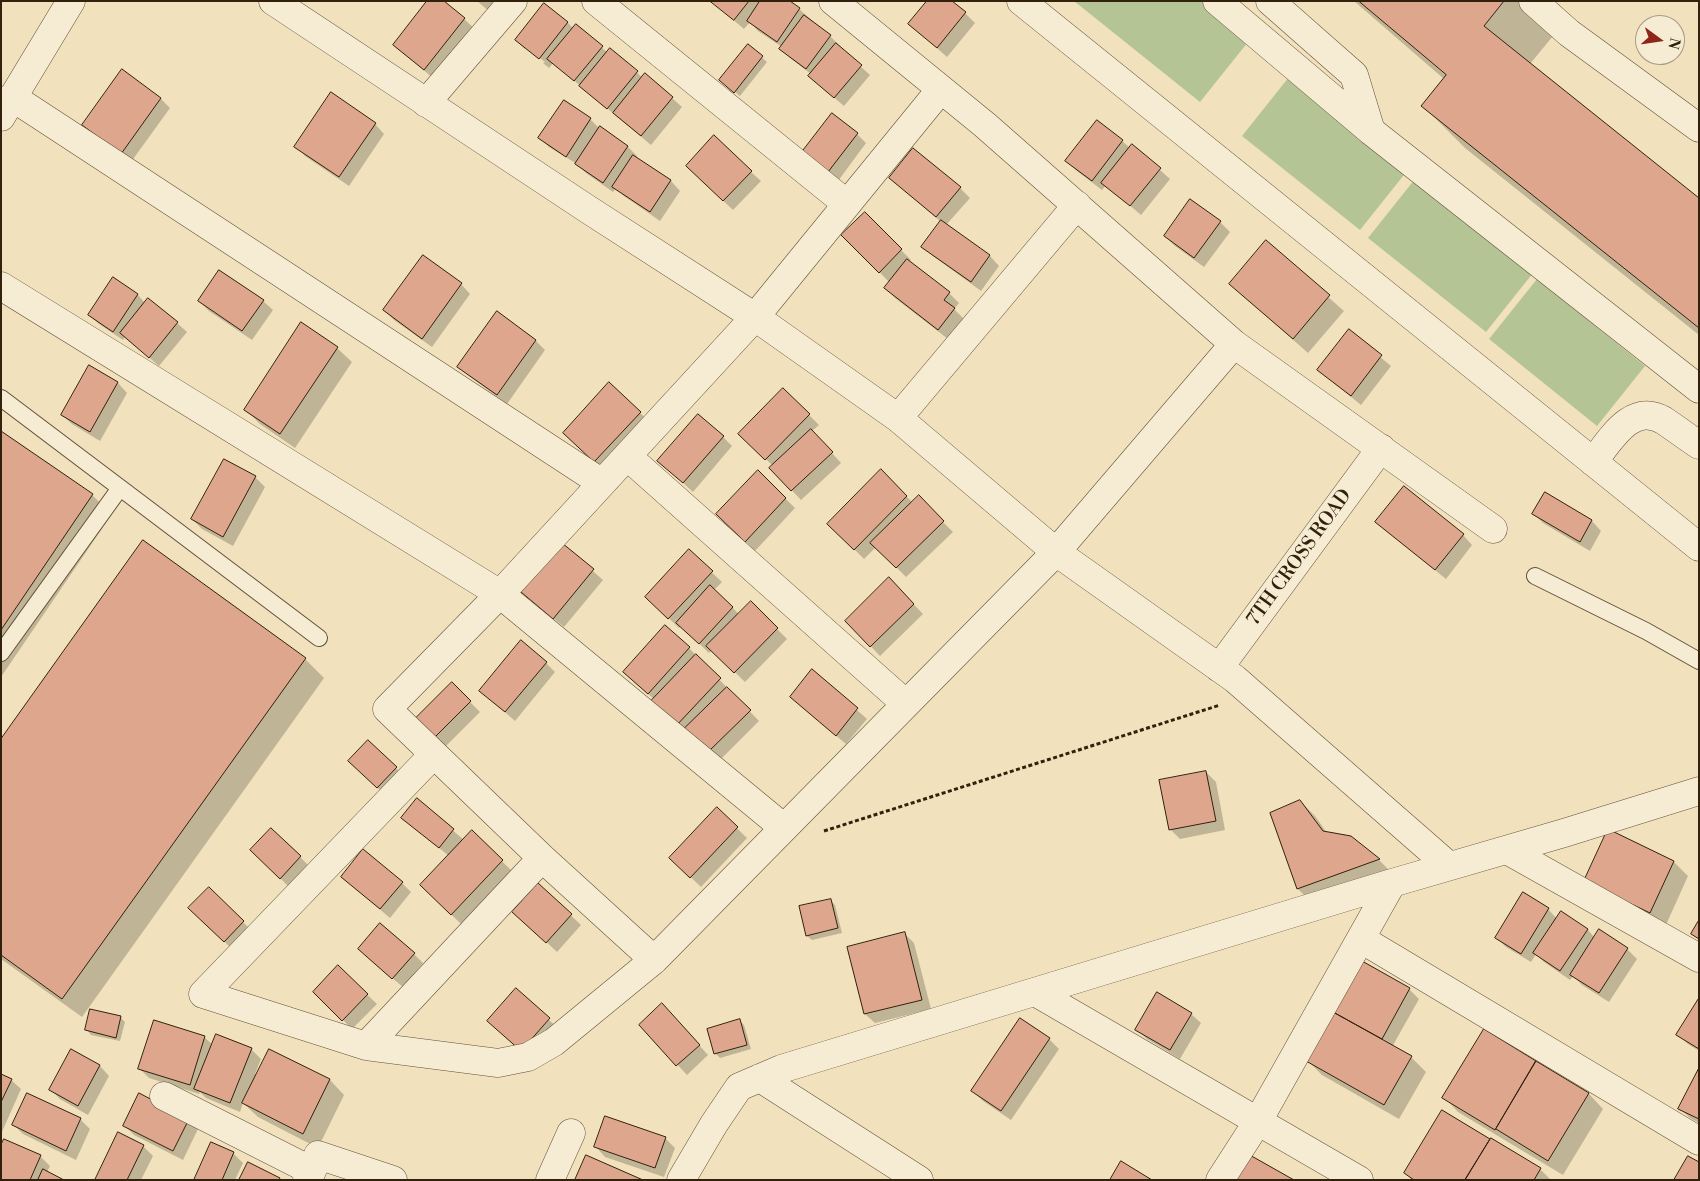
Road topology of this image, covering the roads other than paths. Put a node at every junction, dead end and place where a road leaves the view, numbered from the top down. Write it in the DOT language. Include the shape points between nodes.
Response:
graph roads {
  1 [pos="71,1"];
  2 [pos="273,1"];
  3 [pos="513,1"];
  4 [pos="596,1"];
  5 [pos="833,1"];
  6 [pos="1021,1"];
  7 [pos="1217,1"];
  8 [pos="1270,1"];
  9 [pos="1533,1"];
  10 [pos="941,89"];
  11 [pos="426,103"];
  12 [pos="7,107"];
  13 [pos="1699,128"];
  14 [pos="1371,130"];
  15 [pos="847,204"];
  16 [pos="1077,205"];
  17 [pos="1,286"];
  18 [pos="755,317"];
  19 [pos="1234,344"];
  20 [pos="1699,389"];
  21 [pos="1,398"];
  22 [pos="898,418"];
  23 [pos="1699,445"];
  24 [pos="1381,448"];
  25 [pos="627,456"];
  26 [pos="1593,462"];
  27 [pos="602,483"];
  28 [pos="120,488"];
  29 [pos="1493,529"];
  30 [pos="1699,547"];
  31 [pos="1056,552"];
  32 [pos="1534,576"];
  33 [pos="500,594"];
  34 [pos="319,638"];
  35 [pos="1,653"];
  36 [pos="1699,661"];
  37 [pos="1219,668"];
  38 [pos="906,704"];
  39 [pos="434,754"];
  40 [pos="1699,790"];
  41 [pos="784,828"];
  42 [pos="1507,850"];
  43 [pos="542,858"];
  44 [pos="1449,866"];
  45 [pos="1392,883"];
  46 [pos="1361,939"];
  47 [pos="1699,958"];
  48 [pos="654,960"];
  49 [pos="1035,992"];
  50 [pos="366,1046"];
  51 [pos="760,1078"];
  52 [pos="164,1096"];
  53 [pos="1258,1121"];
  54 [pos="571,1133"];
  55 [pos="1699,1141"];
  56 [pos="309,1175"];
  57 [pos="393,1180"];
  58 [pos="550,1180"];
  59 [pos="680,1180"];
  60 [pos="919,1180"];
  61 [pos="1220,1180"];
  62 [pos="1359,1180"];
  1 -- 12 [label="street"];
  2 -- 11 [label="street"];
  3 -- 11 [label="street"];
  4 -- 15 [label="street"];
  5 -- 10 [label="street"];
  6 -- 26 [label="street"];
  7 -- 14 [label="street"];
  8 -- 14 [label="street" via="1354,75"];
  9 -- 13 [label="street" via="1569,33"];
  10 -- 15 [label="street"];
  10 -- 16 [label="street"];
  11 -- 18 [label="street"];
  12 -- 27 [label="street"];
  14 -- 20 [label="street"];
  15 -- 18 [label="street"];
  16 -- 19 [label="street"];
  16 -- 22 [label="street"];
  17 -- 33 [label="street"];
  18 -- 22 [label="street"];
  18 -- 25 [label="street"];
  19 -- 24 [label="street"];
  19 -- 31 [label="street"];
  21 -- 28 [label="lane"];
  22 -- 31 [label="street"];
  23 -- 26 [label="street" via="1662,420 1638,417 1622,425"];
  24 -- 29 [label="street"];
  24 -- 37 [label="street, 7TH CROSS ROAD"];
  25 -- 27 [label="street"];
  25 -- 38 [label="street"];
  26 -- 30 [label="street"];
  27 -- 33 [label="street"];
  28 -- 34 [label="lane"];
  28 -- 35 [label="lane"];
  31 -- 37 [label="street"];
  31 -- 38 [label="street"];
  32 -- 36 [label="lane"];
  33 -- 39 [label="street" via="387,709"];
  33 -- 41 [label="street"];
  37 -- 44 [label="street"];
  38 -- 41 [label="street"];
  39 -- 43 [label="street"];
  39 -- 50 [label="street" via="203,994"];
  40 -- 42 [label="street"];
  41 -- 48 [label="street"];
  42 -- 44 [label="street"];
  42 -- 47 [label="street"];
  43 -- 48 [label="street"];
  43 -- 50 [label="street"];
  44 -- 45 [label="street"];
  45 -- 46 [label="street"];
  45 -- 49 [label="street"];
  46 -- 53 [label="street"];
  46 -- 55 [label="street"];
  48 -- 50 [label="street" via="554,1042 528,1057 498,1063"];
  49 -- 51 [label="street"];
  49 -- 53 [label="street"];
  51 -- 59 [label="street" via="738,1087"];
  51 -- 60 [label="street"];
  52 -- 56 [label="street"];
  53 -- 61 [label="street"];
  53 -- 62 [label="street"];
  54 -- 58 [label="street"];
  56 -- 57 [label="street" via="318,1155"];
}
